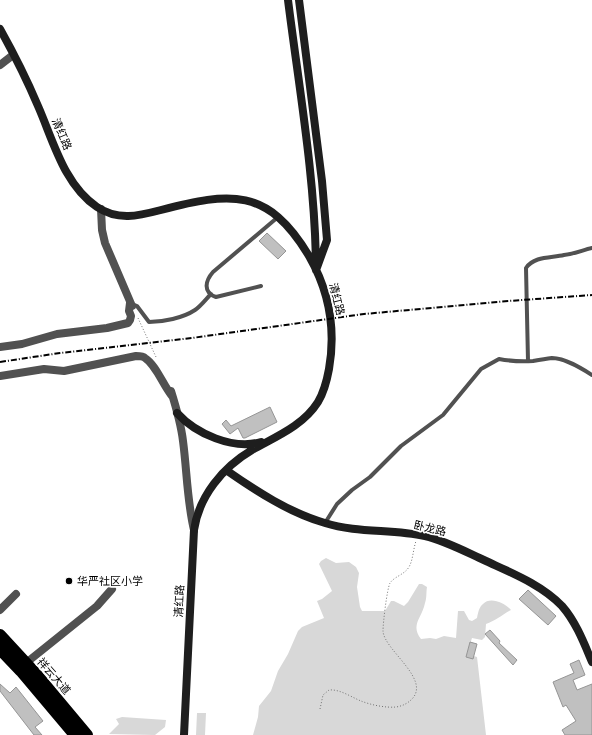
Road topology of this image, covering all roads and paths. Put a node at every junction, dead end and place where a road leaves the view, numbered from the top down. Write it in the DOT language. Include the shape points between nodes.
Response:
graph roads {
  1 [pos="288,0"];
  2 [pos="300,0"];
  3 [pos="0,29"];
  4 [pos="14,55"];
  5 [pos="0,65"];
  6 [pos="101,209"];
  7 [pos="278,216"];
  8 [pos="592,248"];
  9 [pos="316,270"];
  10 [pos="261,286"];
  11 [pos="211,294"];
  12 [pos="132,306"];
  13 [pos="0,347"];
  14 [pos="154,353"];
  15 [pos="528,361"];
  16 [pos="592,374"];
  17 [pos="164,375"];
  18 [pos="0,376"];
  19 [pos="172,396"];
  20 [pos="177,413"];
  21 [pos="275,438"];
  22 [pos="226,470"];
  23 [pos="325,523"];
  24 [pos="194,530"];
  25 [pos="418,535"];
  26 [pos="112,589"];
  27 [pos="16,594"];
  28 [pos="1,608"];
  29 [pos="0,636"];
  30 [pos="0,649"];
  31 [pos="592,662"];
  32 [pos="26,663"];
  33 [pos="320,709"];
  34 [pos="75,735"];
  35 [pos="87,735"];
  36 [pos="184,735"];
  1 -- 9 [label="main road" via="311,182"];
  2 -- 9 [label="main road" via="327,240"];
  3 -- 4 [label="main road, 清红路"];
  4 -- 5 [label="street"];
  4 -- 6 [label="main road, 清红路" via="63,165 88,200"];
  6 -- 7 [label="main road, 清红路" via="118,216 135,216 201,200 232,198 257,203"];
  6 -- 12 [label="street" via="105,243"];
  7 -- 9 [label="main road, 清红路" via="296,236"];
  7 -- 11 [label="lane" via="207,278 206,284"];
  8 -- 15 [label="lane" via="538,259 529,263 526,268"];
  9 -- 21 [label="main road, 清红路" via="325,291 331,321 331,359 325,387 317,403 300,422"];
  10 -- 11 [label="lane" via="216,297"];
  11 -- 12 [label="lane" via="192,312 156,322 149,322 137,306"];
  12 -- 13 [label="street" via="128,323 57,334"];
  12 -- 14 [label="path"];
  15 -- 16 [label="lane" via="553,358"];
  15 -- 23 [label="lane" via="499,358 481,369 443,415 401,446 370,477 352,490 337,504"];
  17 -- 19 [label="street"];
  18 -- 19 [label="street" via="44,369 64,371 142,356 153,366"];
  19 -- 20 [label="street"];
  20 -- 21 [label="main road" via="197,429 233,443 253,444"];
  20 -- 24 [label="street" via="183,440 188,502"];
  21 -- 22 [label="main road, 清红路" via="244,455"];
  22 -- 23 [label="main road, 卧龙路" via="282,504"];
  22 -- 24 [label="main road, 清红路" via="202,501"];
  23 -- 25 [label="main road, 卧龙路"];
  24 -- 36 [label="main road, 清红路"];
  25 -- 31 [label="main road, 卧龙路" via="456,546 528,582 554,599 577,628"];
  25 -- 33 [label="path" via="409,568 394,579 388,588 383,632 414,678 417,689 415,696 404,705 396,707 362,702 332,690 323,695"];
  26 -- 32 [label="street" via="97,606"];
  27 -- 28 [label="street"];
  29 -- 32 [label="highway, 祥云大道"];
  30 -- 34 [label="highway, 祥云大道"];
  32 -- 35 [label="highway, 祥云大道"];
}
